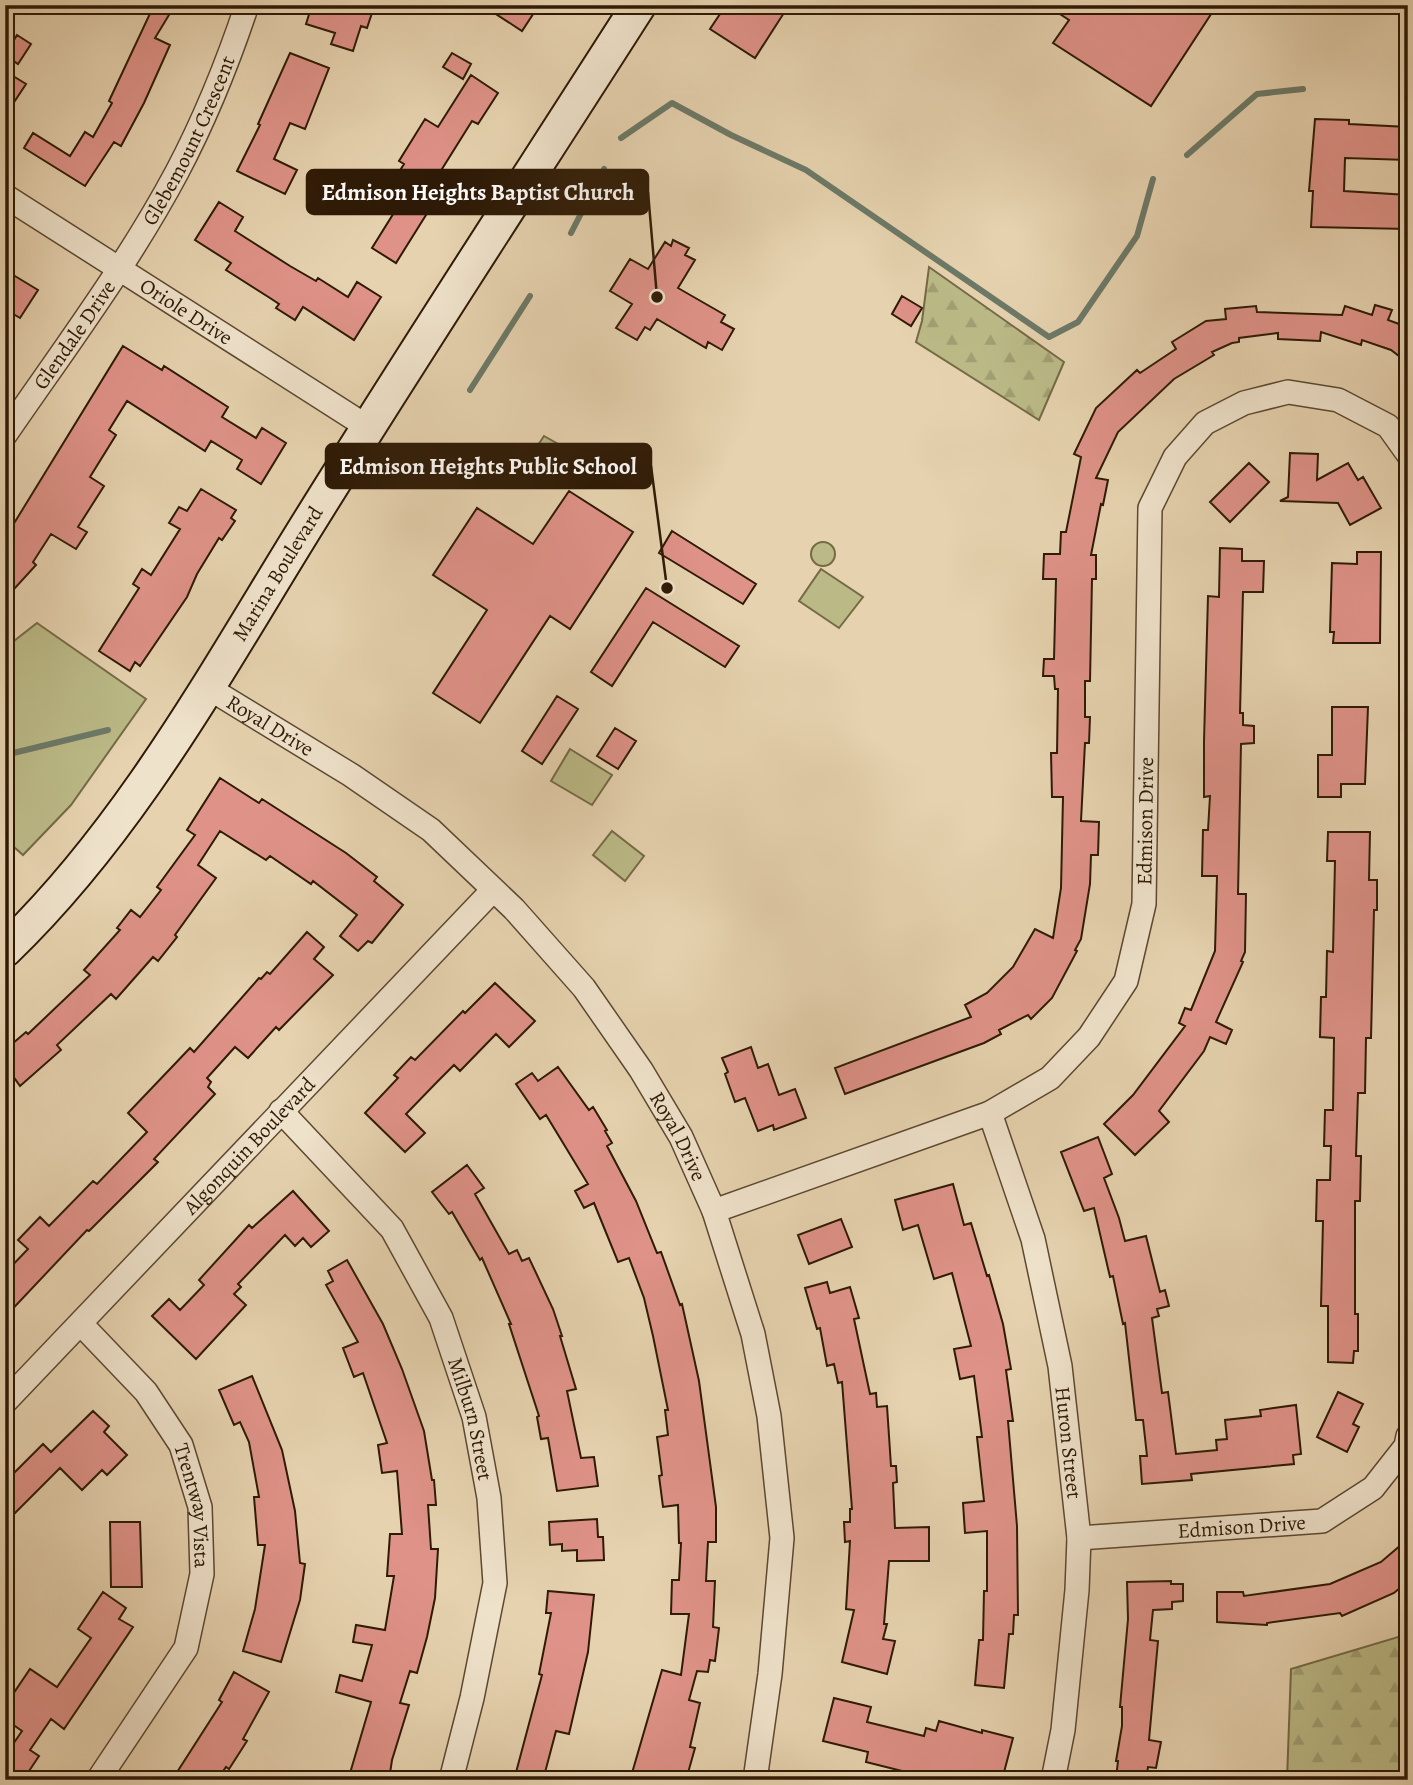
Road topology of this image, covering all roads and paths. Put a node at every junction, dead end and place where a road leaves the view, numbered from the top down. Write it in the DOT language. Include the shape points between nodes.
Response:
graph roads {
  1 [pos="247,5"];
  2 [pos="639,5"];
  3 [pos="5,196"];
  4 [pos="119,268"];
  5 [pos="369,428"];
  6 [pos="5,435"];
  7 [pos="1408,454"];
  8 [pos="207,687"];
  9 [pos="493,890"];
  10 [pos="5,950"];
  11 [pos="281,1111"];
  12 [pos="990,1113"];
  13 [pos="714,1211"];
  14 [pos="81,1324"];
  15 [pos="5,1402"];
  16 [pos="1408,1436"];
  17 [pos="1079,1538"];
  18 [pos="98,1780"];
  19 [pos="451,1780"];
  20 [pos="755,1780"];
  21 [pos="1053,1780"];
  1 -- 4 [label="street, Glebemount Crescent" via="228,63 177,172"];
  2 -- 5 [label="street, Marina Boulevard"];
  3 -- 4 [label="street, Oriole Drive"];
  4 -- 5 [label="street, Oriole Drive"];
  4 -- 6 [label="street, Glendale Drive"];
  5 -- 8 [label="street, Marina Boulevard"];
  7 -- 12 [label="street, Edmison Drive" via="1388,426 1376,419 1338,400 1288,391 1244,403 1205,423 1175,457 1150,508 1144,904 1126,981 1089,1037 1050,1079"];
  8 -- 9 [label="street, Royal Drive" via="431,830"];
  8 -- 10 [label="street, Marina Boulevard" via="112,830 46,911"];
  9 -- 11 [label="street, Algonquin Boulevard"];
  9 -- 13 [label="street, Royal Drive" via="584,988 634,1059 681,1137"];
  11 -- 14 [label="street, Algonquin Boulevard"];
  11 -- 19 [label="street, Milburn Street" via="392,1229 441,1318 474,1417 489,1498 495,1583"];
  12 -- 13 [label="street, Edmison Drive"];
  12 -- 17 [label="street, Huron Street" via="1033,1239 1047,1302 1060,1366"];
  13 -- 20 [label="street, Royal Drive" via="753,1334 769,1416 782,1538"];
  14 -- 15 [label="street, Algonquin Boulevard"];
  14 -- 18 [label="street, Trentway Vista" via="146,1392 181,1445 200,1507 202,1574 186,1648"];
  16 -- 17 [label="street, Edmison Drive" via="1406,1446 1373,1488 1322,1521"];
  17 -- 21 [label="street, Huron Street" via="1063,1730"];
}
